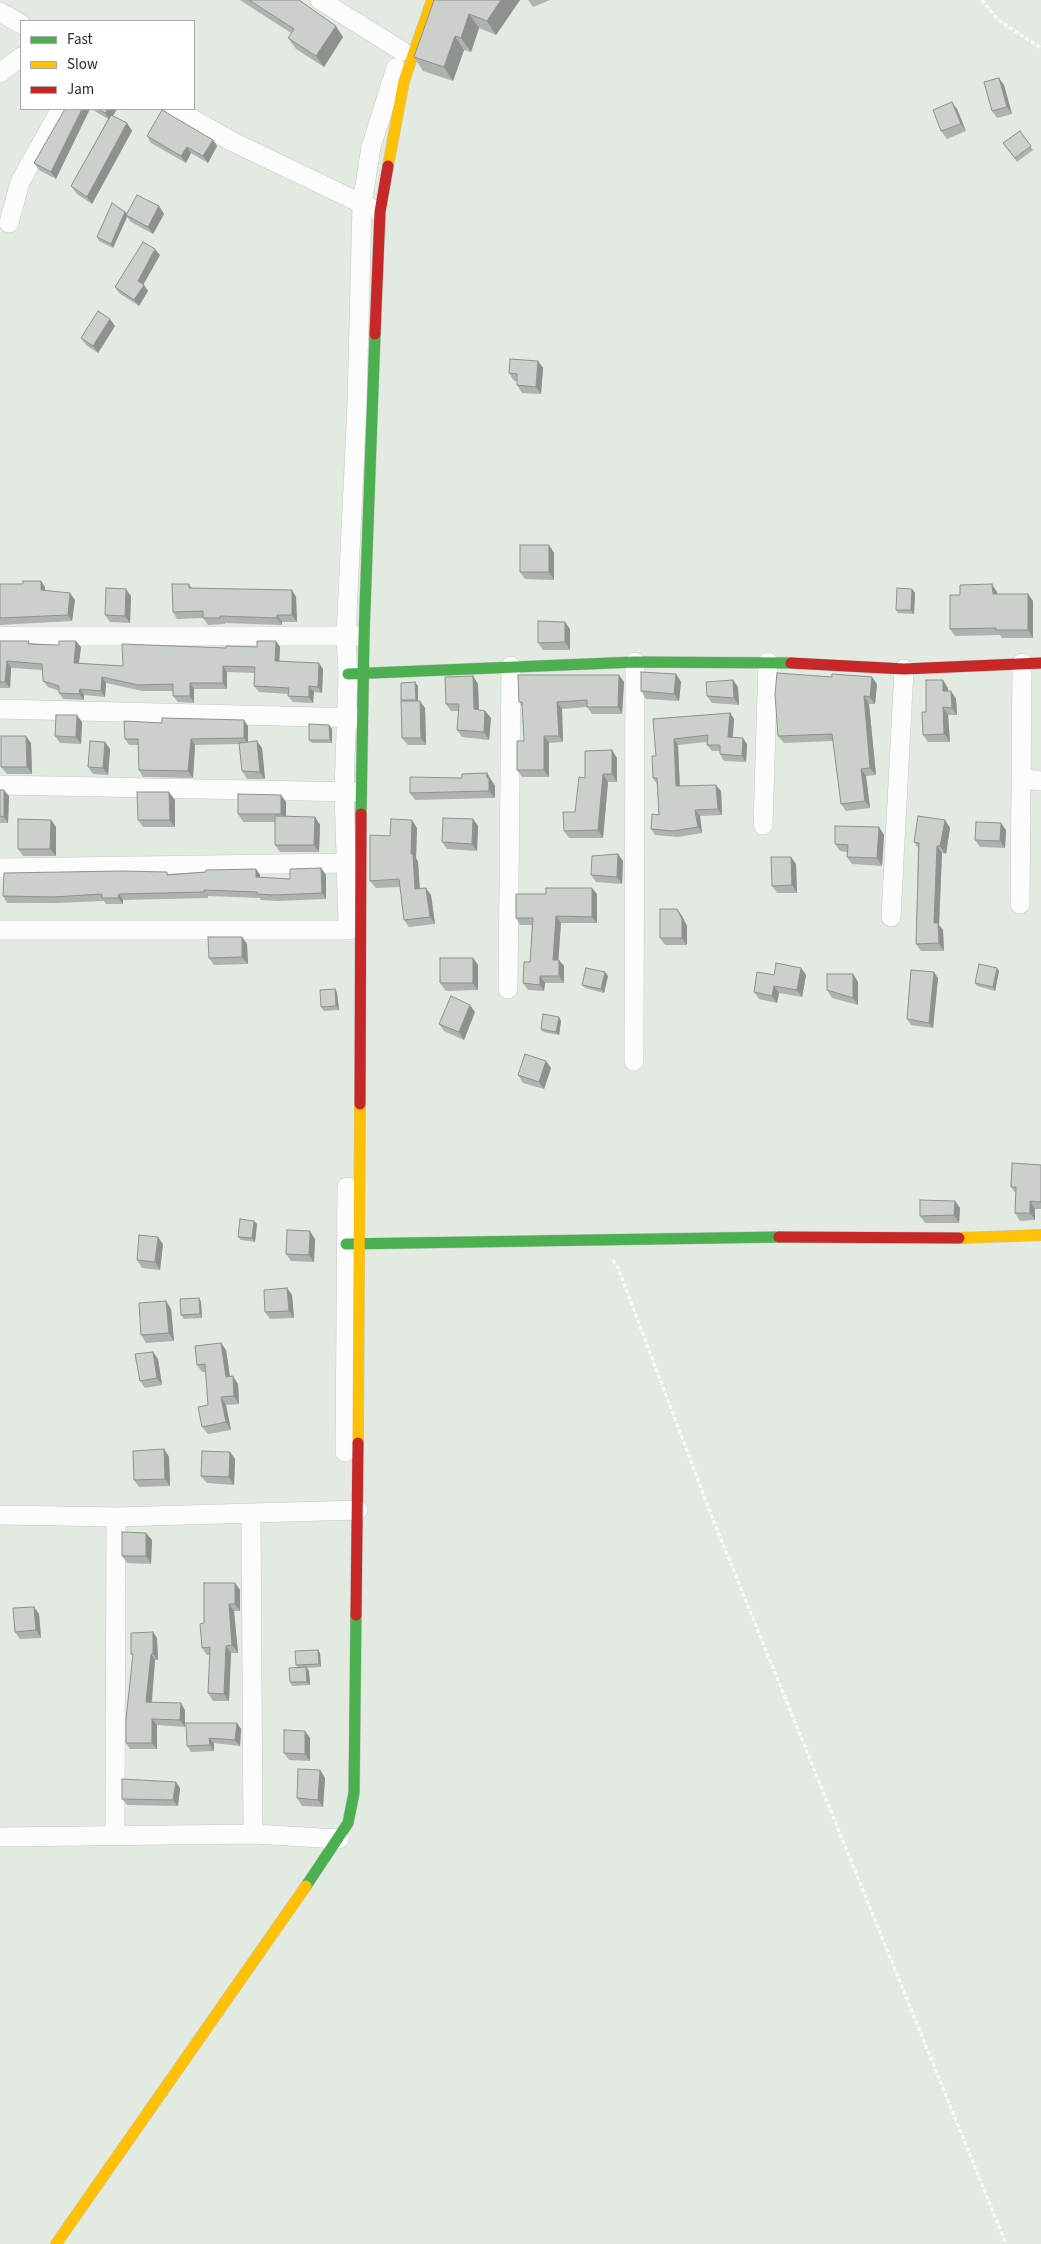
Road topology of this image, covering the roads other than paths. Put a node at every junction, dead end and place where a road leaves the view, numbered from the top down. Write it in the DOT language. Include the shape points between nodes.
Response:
graph roads {
  1 [pos="320,0"];
  2 [pos="419,0"];
  3 [pos="432,0"];
  4 [pos="0,12"];
  5 [pos="20,23"];
  6 [pos="402,51"];
  7 [pos="20,57"];
  8 [pos="0,73"];
  9 [pos="61,110"];
  10 [pos="177,110"];
  11 [pos="362,204"];
  12 [pos="380,212"];
  13 [pos="9,223"];
  14 [pos="0,636"];
  15 [pos="346,636"];
  16 [pos="364,636"];
  17 [pos="635,662"];
  18 [pos="768,662"];
  19 [pos="1022,663"];
  20 [pos="1041,663"];
  21 [pos="511,666"];
  22 [pos="904,670"];
  23 [pos="356,673"];
  24 [pos="0,709"];
  25 [pos="355,718"];
  26 [pos="1021,778"];
  27 [pos="1041,781"];
  28 [pos="0,785"];
  29 [pos="353,791"];
  30 [pos="764,825"];
  31 [pos="345,863"];
  32 [pos="0,868"];
  33 [pos="1020,904"];
  34 [pos="891,917"];
  35 [pos="0,930"];
  36 [pos="349,930"];
  37 [pos="508,989"];
  38 [pos="634,1061"];
  39 [pos="1041,1235"];
  40 [pos="353,1244"];
  41 [pos="352,1511"];
  42 [pos="251,1513"];
  43 [pos="0,1515"];
  44 [pos="116,1517"];
  45 [pos="351,1806"];
  46 [pos="253,1834"];
  47 [pos="115,1836"];
  48 [pos="0,1837"];
  49 [pos="339,1839"];
  50 [pos="56,2244"];
  1 -- 6 [label="street"];
  2 -- 6 [label="street"];
  3 -- 12 [label="street" via="404,81"];
  4 -- 5 [label="street"];
  6 -- 11 [label="street" via="371,147"];
  7 -- 8 [label="street"];
  9 -- 13 [label="street" via="20,182"];
  10 -- 11 [label="street" via="231,141"];
  11 -- 12 [label="street"];
  11 -- 15 [label="street"];
  12 -- 16 [label="street"];
  14 -- 15 [label="street"];
  15 -- 16 [label="street"];
  15 -- 23 [label="street"];
  16 -- 23 [label="street"];
  17 -- 18 [label="street"];
  17 -- 21 [label="street"];
  17 -- 38 [label="street"];
  18 -- 22 [label="street"];
  18 -- 30 [label="street"];
  19 -- 20 [label="street"];
  19 -- 22 [label="street"];
  19 -- 26 [label="street"];
  21 -- 23 [label="street"];
  21 -- 37 [label="street"];
  22 -- 34 [label="street"];
  23 -- 25 [label="street"];
  24 -- 25 [label="street"];
  25 -- 29 [label="street"];
  26 -- 27 [label="street"];
  26 -- 33 [label="street"];
  28 -- 29 [label="street"];
  29 -- 31 [label="street"];
  29 -- 40 [label="street" via="360,860"];
  31 -- 32 [label="street"];
  31 -- 36 [label="street"];
  35 -- 36 [label="street"];
  36 -- 40 [label="street"];
  39 -- 40 [label="street"];
  40 -- 41 [label="street"];
  41 -- 42 [label="street"];
  41 -- 45 [label="street" via="348,1791"];
  42 -- 44 [label="street"];
  42 -- 46 [label="street"];
  43 -- 44 [label="street"];
  44 -- 47 [label="street"];
  45 -- 49 [label="street" via="348,1823"];
  46 -- 47 [label="street"];
  46 -- 49 [label="street"];
  47 -- 48 [label="street"];
  49 -- 50 [label="street"];
}
